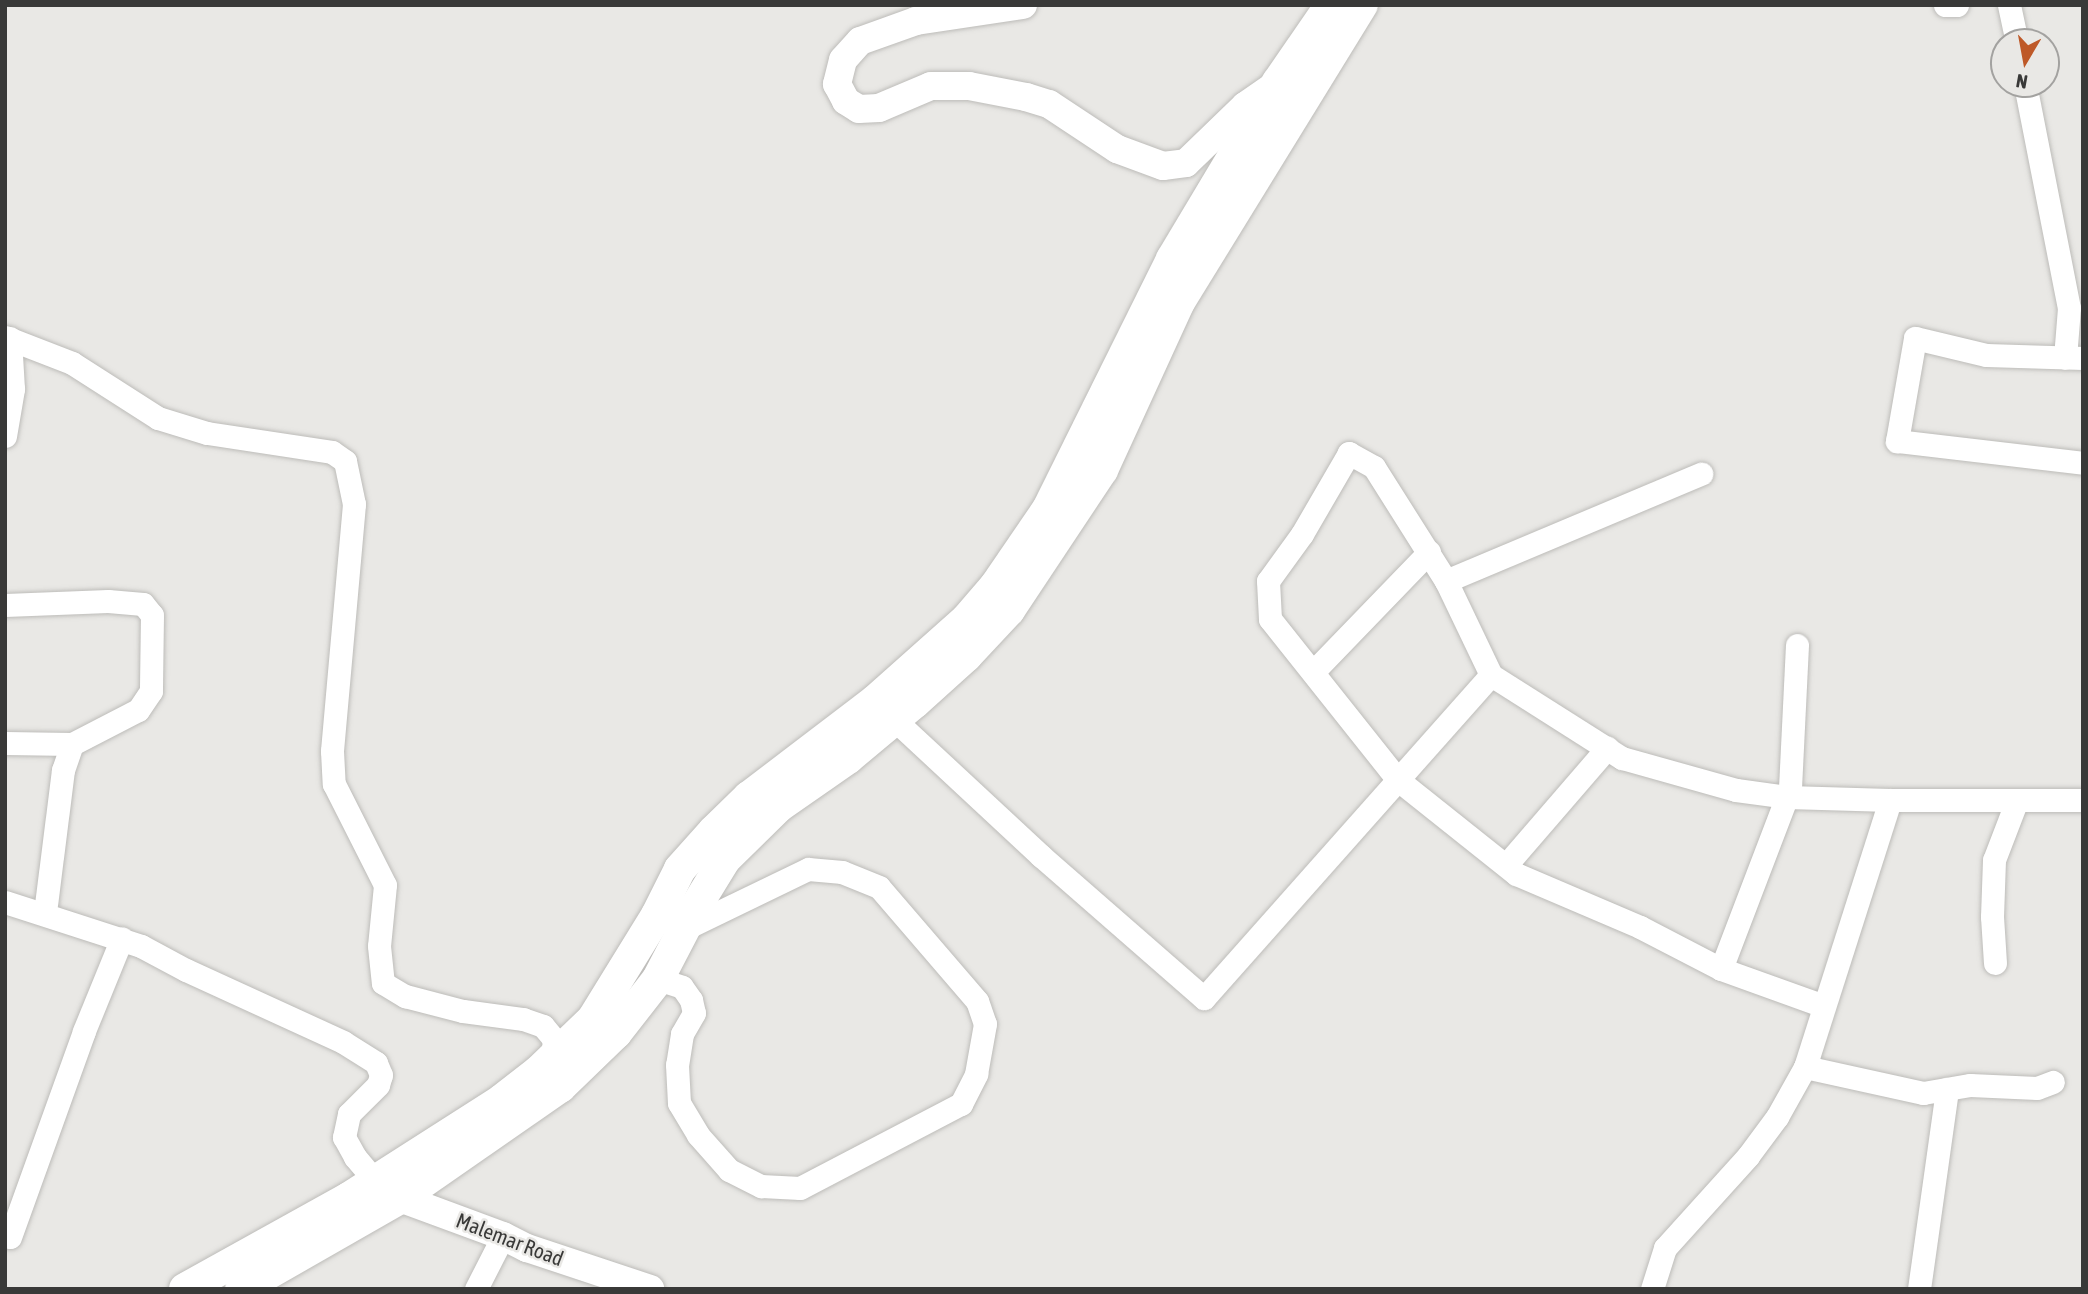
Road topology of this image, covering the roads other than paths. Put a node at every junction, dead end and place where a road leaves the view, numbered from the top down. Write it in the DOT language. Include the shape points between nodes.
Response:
graph roads {
  1 [pos="1023,5"];
  2 [pos="1331,5"];
  3 [pos="1362,5"];
  4 [pos="1945,5"];
  5 [pos="1957,5"];
  6 [pos="2009,5"];
  7 [pos="2014,28"];
  8 [pos="1278,82"];
  9 [pos="2028,98"];
  10 [pos="1236,178"];
  11 [pos="8,338"];
  12 [pos="2074,358"];
  13 [pos="5,436"];
  14 [pos="2083,463"];
  15 [pos="1701,474"];
  16 [pos="1429,552"];
  17 [pos="1446,581"];
  18 [pos="5,606"];
  19 [pos="1797,645"];
  20 [pos="1312,671"];
  21 [pos="1491,675"];
  22 [pos="885,710"];
  23 [pos="5,743"];
  24 [pos="72,744"];
  25 [pos="1607,748"];
  26 [pos="1398,780"];
  27 [pos="1787,797"];
  28 [pos="1890,800"];
  29 [pos="2017,800"];
  30 [pos="2083,800"];
  31 [pos="1506,865"];
  32 [pos="5,901"];
  33 [pos="45,912"];
  34 [pos="684,929"];
  35 [pos="122,939"];
  36 [pos="1995,963"];
  37 [pos="1721,969"];
  38 [pos="659,979"];
  39 [pos="1824,1006"];
  40 [pos="552,1059"];
  41 [pos="1805,1068"];
  42 [pos="2053,1082"];
  43 [pos="1947,1089"];
  44 [pos="374,1180"];
  45 [pos="400,1198"];
  46 [pos="5,1235"];
  47 [pos="503,1236"];
  48 [pos="185,1289"];
  49 [pos="241,1289"];
  50 [pos="476,1289"];
  51 [pos="650,1289"];
  52 [pos="1652,1289"];
  53 [pos="1919,1289"];
  1 -- 8 [label="street" via="916,21 860,41 843,60 837,84 846,101 859,109 879,108 931,86 969,86 1026,97 1049,104 1117,149 1163,166 1186,163 1245,106"];
  2 -- 8 [label="main road"];
  3 -- 10 [label="main road"];
  4 -- 5 [label="street"];
  6 -- 7 [label="street"];
  8 -- 10 [label="main road"];
  9 -- 12 [label="street" via="2069,308"];
  10 -- 22 [label="main road" via="1172,259 1048,509 996,585"];
  11 -- 13 [label="street" via="13,389"];
  11 -- 40 [label="street" via="72,363 158,418 207,432 332,452 345,461 354,504 332,751 334,784 385,885 379,946 383,984 405,996 543,1026 554,1039"];
  12 -- 14 [label="street" via="1986,355 1914,338 1897,441"];
  15 -- 17 [label="street"];
  16 -- 17 [label="street"];
  16 -- 20 [label="street"];
  16 -- 20 [label="street" via="1374,467 1349,453 1302,534 1268,581 1270,619"];
  17 -- 21 [label="street"];
  18 -- 24 [label="street" via="108,601 143,604 152,615 151,691 138,710"];
  19 -- 27 [label="street"];
  20 -- 26 [label="street"];
  21 -- 25 [label="street"];
  21 -- 26 [label="street"];
  22 -- 26 [label="street" via="1041,856 1204,998"];
  22 -- 34 [label="main road" via="725,859"];
  22 -- 40 [label="main road" via="749,797 714,831 680,869 593,1019"];
  23 -- 24 [label="street"];
  24 -- 33 [label="street" via="63,770"];
  25 -- 27 [label="street" via="1622,758 1736,790"];
  25 -- 31 [label="street"];
  26 -- 31 [label="street"];
  27 -- 28 [label="street"];
  27 -- 37 [label="street"];
  28 -- 29 [label="street"];
  28 -- 39 [label="street"];
  29 -- 30 [label="street"];
  29 -- 36 [label="street" via="1994,860"];
  31 -- 37 [label="street" via="1516,874 1640,927"];
  32 -- 33 [label="street"];
  33 -- 35 [label="street"];
  34 -- 38 [label="main road"];
  34 -- 38 [label="street" via="808,869 842,872 878,887 977,1001 985,1024 976,1074 961,1104 812,1182 800,1188 761,1186 729,1170 698,1135 679,1104 677,1065 682,1034 694,1013 682,987"];
  35 -- 44 [label="street" via="343,1042 376,1063 379,1085 349,1114 344,1137"];
  35 -- 46 [label="street" via="10,1237"];
  37 -- 39 [label="street"];
  38 -- 45 [label="main road" via="616,1033 560,1087"];
  39 -- 41 [label="street"];
  40 -- 44 [label="main road" via="502,1100"];
  41 -- 43 [label="street" via="1923,1093"];
  41 -- 52 [label="street" via="1748,1156 1665,1248"];
  42 -- 43 [label="street" via="2037,1088 1970,1085"];
  43 -- 53 [label="street"];
  44 -- 45 [label="street, Malemar Road"];
  44 -- 48 [label="main road"];
  45 -- 47 [label="street, Malemar Road"];
  45 -- 49 [label="main road"];
  47 -- 50 [label="street"];
  47 -- 51 [label="street, Malemar Road"];
}
